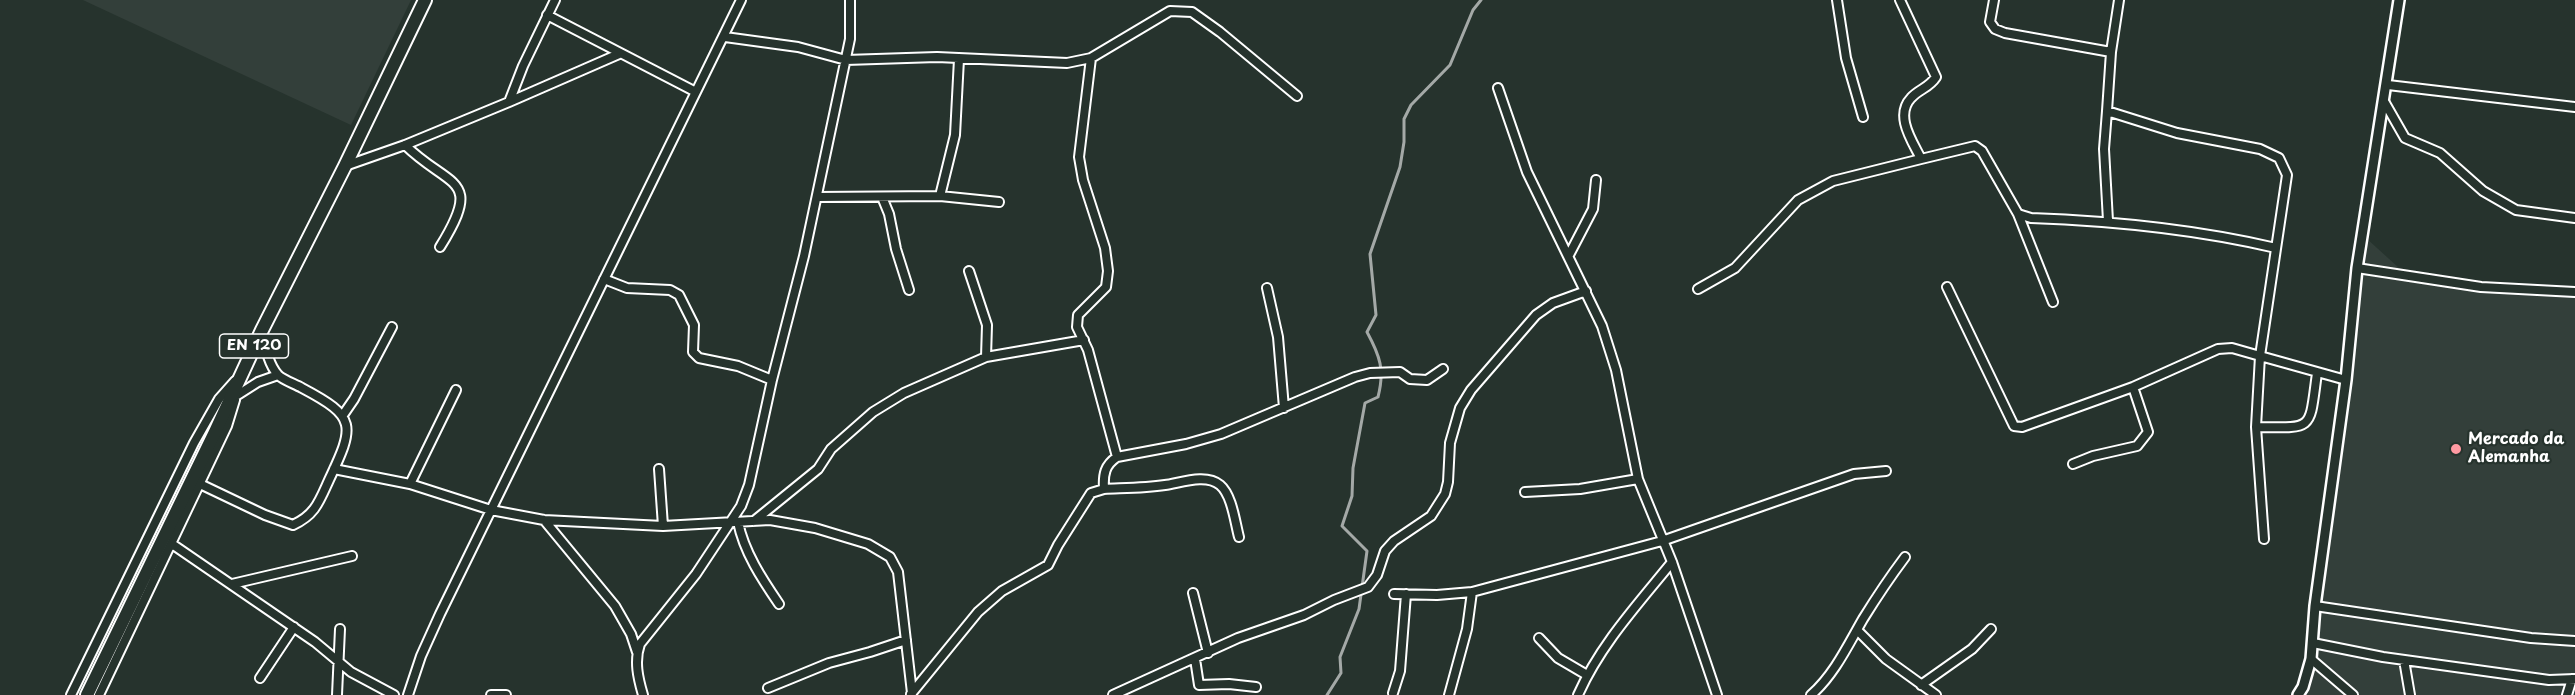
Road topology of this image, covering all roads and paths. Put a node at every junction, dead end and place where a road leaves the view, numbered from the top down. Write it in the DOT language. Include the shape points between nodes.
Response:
graph roads {
  1 [pos="424,0"];
  2 [pos="554,0"];
  3 [pos="741,0"];
  4 [pos="850,0"];
  5 [pos="1837,0"];
  6 [pos="1900,0"];
  7 [pos="1994,0"];
  8 [pos="2119,0"];
  9 [pos="2399,0"];
  10 [pos="547,15"];
  11 [pos="725,37"];
  12 [pos="2111,52"];
  13 [pos="619,54"];
  14 [pos="1091,58"];
  15 [pos="959,59"];
  16 [pos="846,60"];
  17 [pos="2388,85"];
  18 [pos="1498,88"];
  19 [pos="696,92"];
  20 [pos="1297,96"];
  21 [pos="509,102"];
  22 [pos="2385,103"];
  23 [pos="2575,107"];
  24 [pos="2107,111"];
  25 [pos="1863,117"];
  26 [pos="405,145"];
  27 [pos="1921,159"];
  28 [pos="345,166"];
  29 [pos="1596,180"];
  30 [pos="940,196"];
  31 [pos="817,197"];
  32 [pos="882,197"];
  33 [pos="999,202"];
  34 [pos="2018,214"];
  35 [pos="2575,218"];
  36 [pos="2108,221"];
  37 [pos="440,248"];
  38 [pos="2276,248"];
  39 [pos="1569,255"];
  40 [pos="2358,268"];
  41 [pos="969,271"];
  42 [pos="604,279"];
  43 [pos="1947,287"];
  44 [pos="1267,288"];
  45 [pos="1698,289"];
  46 [pos="909,290"];
  47 [pos="1586,291"];
  48 [pos="2575,292"];
  49 [pos="2053,302"];
  50 [pos="392,327"];
  51 [pos="261,330"];
  52 [pos="1084,340"];
  53 [pos="2260,356"];
  54 [pos="986,357"];
  55 [pos="1443,369"];
  56 [pos="2317,373"];
  57 [pos="278,375"];
  58 [pos="238,378"];
  59 [pos="772,380"];
  60 [pos="2346,380"];
  61 [pos="2133,387"];
  62 [pos="456,390"];
  63 [pos="236,396"];
  64 [pos="1284,408"];
  65 [pos="343,415"];
  66 [pos="2256,428"];
  67 [pos="1117,457"];
  68 [pos="2073,464"];
  69 [pos="334,469"];
  70 [pos="658,469"];
  71 [pos="1886,471"];
  72 [pos="1638,479"];
  73 [pos="200,484"];
  74 [pos="410,484"];
  75 [pos="1104,489"];
  76 [pos="1525,492"];
  77 [pos="491,510"];
  78 [pos="544,520"];
  79 [pos="754,521"];
  80 [pos="735,523"];
  81 [pos="663,526"];
  82 [pos="1239,537"];
  83 [pos="2264,539"];
  84 [pos="1662,541"];
  85 [pos="172,544"];
  86 [pos="352,556"];
  87 [pos="1905,557"];
  88 [pos="1672,562"];
  89 [pos="232,584"];
  90 [pos="1472,592"];
  91 [pos="1193,593"];
  92 [pos="1394,594"];
  93 [pos="1407,594"];
  94 [pos="779,604"];
  95 [pos="2315,606"];
  96 [pos="294,627"];
  97 [pos="340,629"];
  98 [pos="1991,629"];
  99 [pos="1857,630"];
  100 [pos="1539,638"];
  101 [pos="906,640"];
  102 [pos="2575,640"];
  103 [pos="2313,643"];
  104 [pos="637,652"];
  105 [pos="1208,653"];
  106 [pos="1195,658"];
  107 [pos="2311,659"];
  108 [pos="2404,660"];
  109 [pos="339,662"];
  110 [pos="1587,675"];
  111 [pos="260,678"];
  112 [pos="2573,679"];
  113 [pos="1921,684"];
  114 [pos="1256,687"];
  115 [pos="768,688"];
  116 [pos="1393,693"];
  117 [pos="911,694"];
  118 [pos="71,695"];
  119 [pos="87,695"];
  120 [pos="99,695"];
  121 [pos="338,695"];
  122 [pos="394,695"];
  123 [pos="408,695"];
  124 [pos="491,695"];
  125 [pos="506,695"];
  126 [pos="643,695"];
  127 [pos="1113,695"];
  128 [pos="1449,695"];
  129 [pos="1578,695"];
  130 [pos="1717,695"];
  131 [pos="1811,695"];
  132 [pos="1936,695"];
  133 [pos="2298,695"];
  134 [pos="2353,695"];
  135 [pos="2410,695"];
  136 [pos="2566,695"];
  1 -- 28 [label="main road, EN 120"];
  2 -- 10 [label="street"];
  3 -- 11 [label="street"];
  4 -- 16 [label="street"];
  5 -- 25 [label="street" via="1846,58"];
  6 -- 27 [label="street" via="1935,77 1930,86 1911,98 1905,109 1905,127"];
  7 -- 12 [label="street" via="1990,22 1995,29"];
  8 -- 12 [label="street"];
  9 -- 17 [label="street"];
  10 -- 13 [label="street"];
  10 -- 21 [label="street"];
  11 -- 16 [label="street" via="798,47"];
  11 -- 19 [label="street"];
  12 -- 24 [label="street"];
  13 -- 19 [label="street"];
  13 -- 21 [label="street"];
  14 -- 15 [label="street" via="1067,63"];
  14 -- 20 [label="street" via="1170,11 1192,12"];
  14 -- 52 [label="street" via="1079,157 1108,271 1106,287 1078,315 1077,327"];
  15 -- 16 [label="street"];
  15 -- 30 [label="street" via="955,135"];
  16 -- 31 [label="street"];
  17 -- 22 [label="street"];
  17 -- 23 [label="street"];
  18 -- 39 [label="street" via="1527,172"];
  19 -- 42 [label="street"];
  21 -- 26 [label="street"];
  22 -- 35 [label="street" via="2405,138 2440,153 2483,192 2516,210"];
  22 -- 40 [label="street"];
  24 -- 36 [label="street" via="2104,149"];
  24 -- 38 [label="street" via="2177,134 2260,149 2279,158 2287,175"];
  26 -- 28 [label="street"];
  26 -- 37 [label="street" via="451,180 462,200"];
  27 -- 34 [label="street" via="1975,146 1982,150"];
  27 -- 45 [label="street" via="1833,181 1798,200 1735,268"];
  28 -- 51 [label="main road, EN 120"];
  29 -- 39 [label="street" via="1593,209"];
  30 -- 32 [label="street"];
  30 -- 33 [label="street"];
  31 -- 32 [label="street"];
  31 -- 59 [label="street"];
  32 -- 46 [label="street"];
  34 -- 36 [label="street"];
  34 -- 49 [label="street"];
  36 -- 38 [label="street" via="2222,235"];
  38 -- 53 [label="street"];
  39 -- 47 [label="street"];
  40 -- 48 [label="street" via="2481,287"];
  40 -- 60 [label="street"];
  41 -- 54 [label="street" via="987,324"];
  42 -- 59 [label="street" via="627,288 670,290 679,295 694,325 693,352 699,358 738,366"];
  42 -- 77 [label="street"];
  43 -- 61 [label="street" via="2014,426 2022,427"];
  44 -- 64 [label="street" via="1278,337"];
  47 -- 72 [label="street" via="1616,370"];
  47 -- 105 [label="street" via="1553,303 1536,315 1471,390 1460,408 1450,443 1445,494 1431,516 1385,551 1377,575 1368,587"];
  50 -- 65 [label="street"];
  51 -- 57 [label="street"];
  51 -- 58 [label="main road, EN 120"];
  52 -- 54 [label="street"];
  52 -- 67 [label="street"];
  53 -- 56 [label="street"];
  53 -- 61 [label="street" via="2232,348 2218,349"];
  53 -- 66 [label="street"];
  54 -- 79 [label="street" via="904,393 873,412 831,449 818,469"];
  55 -- 64 [label="street" via="1427,380 1410,379 1400,372 1370,373"];
  56 -- 60 [label="street"];
  56 -- 66 [label="street" via="2306,424 2297,428"];
  57 -- 63 [label="street"];
  57 -- 65 [label="street" via="332,404"];
  58 -- 63 [label="street"];
  58 -- 118 [label="street" via="219,399 194,443"];
  58 -- 119 [label="main road, EN 120"];
  59 -- 80 [label="street" via="749,485"];
  60 -- 95 [label="street"];
  61 -- 68 [label="street" via="2148,432 2137,446"];
  62 -- 74 [label="street"];
  63 -- 73 [label="street" via="227,426"];
  64 -- 67 [label="street" via="1203,439"];
  65 -- 69 [label="street" via="348,431"];
  66 -- 83 [label="street"];
  67 -- 75 [label="street" via="1108,463"];
  69 -- 73 [label="street" via="317,506 306,519 292,525"];
  69 -- 74 [label="street"];
  70 -- 81 [label="street"];
  71 -- 84 [label="street" via="1854,474"];
  72 -- 76 [label="street" via="1580,489"];
  72 -- 84 [label="street"];
  73 -- 85 [label="street"];
  74 -- 77 [label="street"];
  75 -- 82 [label="street" via="1212,481 1220,485 1228,498"];
  75 -- 117 [label="street" via="1091,493 1048,565 1002,591 978,612"];
  77 -- 78 [label="street"];
  77 -- 123 [label="street" via="421,656"];
  78 -- 81 [label="street"];
  78 -- 104 [label="street" via="615,606"];
  79 -- 80 [label="street"];
  79 -- 101 [label="street" via="815,528 868,544 890,557 898,572"];
  80 -- 81 [label="street"];
  80 -- 94 [label="street"];
  80 -- 104 [label="street"];
  84 -- 88 [label="street"];
  84 -- 90 [label="street"];
  85 -- 89 [label="street"];
  85 -- 120 [label="street"];
  86 -- 89 [label="street"];
  87 -- 99 [label="street"];
  88 -- 110 [label="street"];
  88 -- 130 [label="street"];
  89 -- 96 [label="street"];
  90 -- 93 [label="street"];
  90 -- 128 [label="street" via="1467,629"];
  91 -- 105 [label="street"];
  92 -- 93 [label="street"];
  93 -- 116 [label="street" via="1401,660"];
  95 -- 102 [label="street" via="2531,638"];
  95 -- 103 [label="street"];
  96 -- 109 [label="street"];
  96 -- 111 [label="street"];
  97 -- 109 [label="street"];
  98 -- 113 [label="street" via="1972,649"];
  99 -- 113 [label="street" via="1886,659"];
  99 -- 131 [label="street" via="1829,676"];
  100 -- 110 [label="street" via="1558,658"];
  101 -- 115 [label="street" via="829,663"];
  101 -- 117 [label="street"];
  103 -- 107 [label="street"];
  103 -- 108 [label="street"];
  104 -- 126 [label="street"];
  105 -- 106 [label="street"];
  106 -- 114 [label="street" via="1199,685"];
  106 -- 127 [label="street"];
  107 -- 133 [label="street"];
  107 -- 134 [label="street"];
  108 -- 112 [label="street" via="2549,680"];
  108 -- 135 [label="street"];
  109 -- 121 [label="street"];
  109 -- 122 [label="street"];
  110 -- 129 [label="street"];
  112 -- 136 [label="street"];
  113 -- 132 [label="street"];
  124 -- 125 [label="street"];
}
